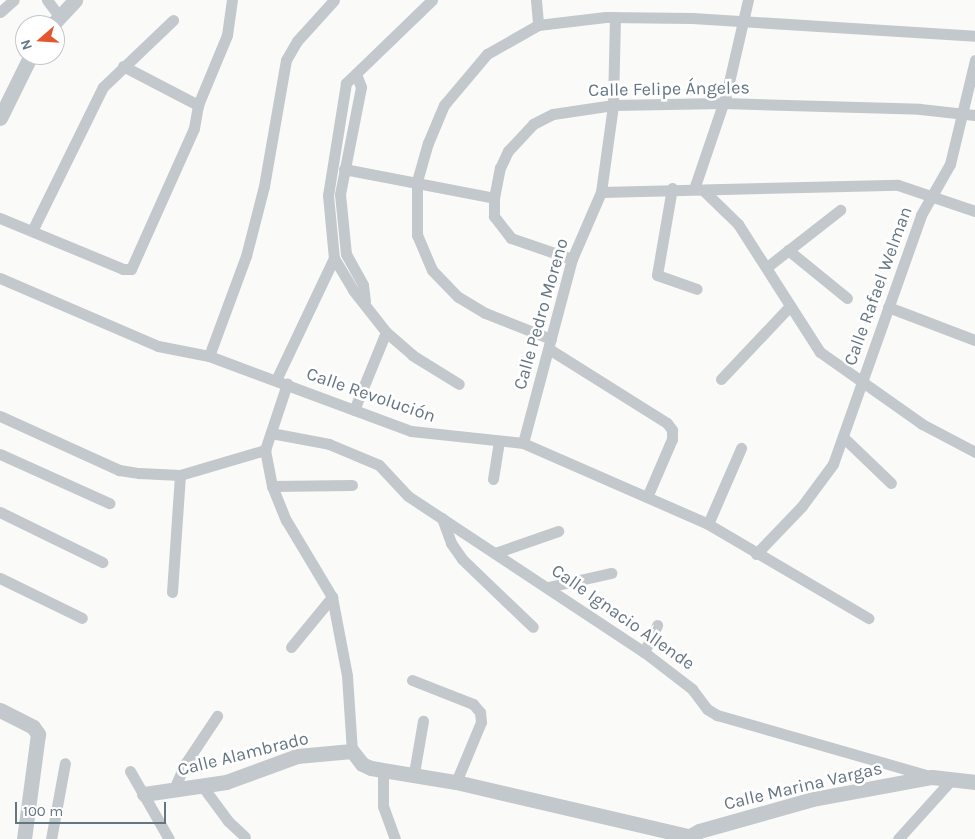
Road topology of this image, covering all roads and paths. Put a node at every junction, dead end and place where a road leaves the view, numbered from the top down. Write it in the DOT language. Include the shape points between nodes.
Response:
graph roads {
  1 [pos="14,0"];
  2 [pos="47,0"];
  3 [pos="75,0"];
  4 [pos="232,0"];
  5 [pos="334,0"];
  6 [pos="432,0"];
  7 [pos="536,0"];
  8 [pos="748,0"];
  9 [pos="0,12"];
  10 [pos="53,15"];
  11 [pos="61,15"];
  12 [pos="615,17"];
  13 [pos="173,20"];
  14 [pos="743,23"];
  15 [pos="538,24"];
  16 [pos="975,36"];
  17 [pos="975,60"];
  18 [pos="26,65"];
  19 [pos="122,66"];
  20 [pos="356,74"];
  21 [pos="723,103"];
  22 [pos="198,105"];
  23 [pos="613,105"];
  24 [pos="963,113"];
  25 [pos="975,115"];
  26 [pos="0,118"];
  27 [pos="344,168"];
  28 [pos="417,181"];
  29 [pos="672,188"];
  30 [pos="699,190"];
  31 [pos="601,192"];
  32 [pos="933,196"];
  33 [pos="494,198"];
  34 [pos="840,210"];
  35 [pos="975,211"];
  36 [pos="0,218"];
  37 [pos="32,229"];
  38 [pos="788,250"];
  39 [pos="334,258"];
  40 [pos="572,259"];
  41 [pos="767,267"];
  42 [pos="0,278"];
  43 [pos="698,289"];
  44 [pos="847,298"];
  45 [pos="365,302"];
  46 [pos="790,306"];
  47 [pos="888,307"];
  48 [pos="386,332"];
  49 [pos="975,340"];
  50 [pos="550,344"];
  51 [pos="209,356"];
  52 [pos="721,379"];
  53 [pos="282,382"];
  54 [pos="861,383"];
  55 [pos="459,384"];
  56 [pos="354,410"];
  57 [pos="0,416"];
  58 [pos="271,433"];
  59 [pos="844,438"];
  60 [pos="499,442"];
  61 [pos="523,444"];
  62 [pos="741,448"];
  63 [pos="265,450"];
  64 [pos="975,452"];
  65 [pos="0,454"];
  66 [pos="180,475"];
  67 [pos="494,479"];
  68 [pos="891,484"];
  69 [pos="352,485"];
  70 [pos="272,486"];
  71 [pos="647,497"];
  72 [pos="109,503"];
  73 [pos="0,512"];
  74 [pos="442,518"];
  75 [pos="708,524"];
  76 [pos="558,531"];
  77 [pos="495,553"];
  78 [pos="756,554"];
  79 [pos="102,562"];
  80 [pos="610,573"];
  81 [pos="0,578"];
  82 [pos="548,587"];
  83 [pos="172,592"];
  84 [pos="332,597"];
  85 [pos="82,618"];
  86 [pos="868,618"];
  87 [pos="657,625"];
  88 [pos="533,628"];
  89 [pos="292,647"];
  90 [pos="644,652"];
  91 [pos="412,680"];
  92 [pos="0,710"];
  93 [pos="217,716"];
  94 [pos="423,721"];
  95 [pos="352,751"];
  96 [pos="65,763"];
  97 [pos="383,769"];
  98 [pos="130,771"];
  99 [pos="414,774"];
  100 [pos="932,777"];
  101 [pos="968,779"];
  102 [pos="456,782"];
  103 [pos="202,787"];
  104 [pos="173,791"];
  105 [pos="144,794"];
  106 [pos="245,837"];
  107 [pos="686,837"];
  108 [pos="24,839"];
  109 [pos="51,839"];
  110 [pos="169,839"];
  111 [pos="396,839"];
  112 [pos="898,839"];
  1 -- 9 [label="street"];
  2 -- 10 [label="street"];
  3 -- 11 [label="street"];
  4 -- 22 [label="street" via="227,35"];
  5 -- 51 [label="street" via="297,41 286,60 264,186 246,256"];
  6 -- 20 [label="street"];
  7 -- 15 [label="street"];
  8 -- 14 [label="street"];
  12 -- 14 [label="street" via="692,18"];
  12 -- 15 [label="street"];
  12 -- 23 [label="street, Calle Pedro Moreno"];
  13 -- 19 [label="street"];
  14 -- 16 [label="street"];
  14 -- 21 [label="street"];
  15 -- 28 [label="street" via="487,54 462,81 444,105"];
  17 -- 24 [label="street, Calle Rafael Welman"];
  18 -- 26 [label="street"];
  19 -- 22 [label="street"];
  19 -- 37 [label="street" via="103,87"];
  20 -- 27 [label="street" via="361,87"];
  20 -- 39 [label="street" via="346,83 328,195"];
  21 -- 23 [label="street, Calle Felipe Ángeles"];
  21 -- 24 [label="street, Calle Felipe Ángeles"];
  21 -- 30 [label="street"];
  22 -- 37 [label="street" via="194,128 131,269 123,269"];
  23 -- 31 [label="street, Calle Pedro Moreno"];
  23 -- 33 [label="street, Calle Felipe Ángeles" via="561,113 532,124 508,151 500,168"];
  24 -- 25 [label="street, Calle Felipe Ángeles"];
  24 -- 32 [label="street, Calle Rafael Welman" via="950,164"];
  27 -- 28 [label="street"];
  27 -- 45 [label="street" via="340,194 344,245 363,285"];
  28 -- 33 [label="street"];
  28 -- 50 [label="street" via="417,235 432,270 458,297"];
  29 -- 30 [label="street"];
  29 -- 31 [label="street"];
  29 -- 43 [label="street" via="657,275"];
  30 -- 32 [label="street" via="898,185"];
  30 -- 41 [label="street" via="738,224"];
  31 -- 40 [label="street, Calle Pedro Moreno"];
  32 -- 35 [label="street"];
  32 -- 47 [label="street, Calle Rafael Welman" via="921,215"];
  33 -- 40 [label="street, Calle Felipe Ángeles" via="494,216 511,238"];
  34 -- 38 [label="street"];
  36 -- 37 [label="street"];
  38 -- 41 [label="street"];
  38 -- 44 [label="street"];
  39 -- 45 [label="street" via="353,290"];
  39 -- 53 [label="street"];
  40 -- 50 [label="street, Calle Pedro Moreno"];
  41 -- 46 [label="street"];
  42 -- 51 [label="street, Calle Revolución" via="158,346"];
  45 -- 48 [label="street"];
  46 -- 52 [label="street"];
  46 -- 54 [label="street" via="820,352"];
  47 -- 49 [label="street"];
  47 -- 54 [label="street, Calle Rafael Welman"];
  48 -- 55 [label="street" via="437,374"];
  48 -- 56 [label="street"];
  50 -- 61 [label="street, Calle Pedro Moreno"];
  50 -- 71 [label="street" via="667,423 672,430 672,439"];
  51 -- 53 [label="street, Calle Revolución"];
  53 -- 56 [label="street, Calle Revolución"];
  53 -- 58 [label="street"];
  54 -- 59 [label="street, Calle Rafael Welman"];
  54 -- 64 [label="street" via="922,424"];
  56 -- 60 [label="street, Calle Revolución" via="411,431"];
  57 -- 66 [label="street" via="119,470"];
  58 -- 63 [label="street"];
  58 -- 74 [label="street, Calle Ignacio Allende" via="329,444 379,465 408,496"];
  59 -- 68 [label="street"];
  59 -- 78 [label="street, Calle Rafael Welman" via="833,464 802,506"];
  60 -- 61 [label="street, Calle Revolución"];
  60 -- 67 [label="street"];
  61 -- 71 [label="street, Calle Revolución"];
  62 -- 75 [label="street"];
  63 -- 66 [label="street"];
  63 -- 70 [label="street"];
  65 -- 72 [label="street"];
  66 -- 83 [label="street"];
  69 -- 70 [label="street"];
  70 -- 84 [label="street" via="286,520"];
  71 -- 75 [label="street, Calle Revolución"];
  73 -- 79 [label="street"];
  74 -- 77 [label="street, Calle Ignacio Allende"];
  74 -- 88 [label="street" via="451,543 462,559"];
  75 -- 78 [label="street, Calle Revolución"];
  76 -- 77 [label="street"];
  77 -- 82 [label="street, Calle Ignacio Allende"];
  78 -- 86 [label="street, Calle Revolución"];
  80 -- 82 [label="street"];
  81 -- 85 [label="street"];
  82 -- 90 [label="street, Calle Ignacio Allende"];
  84 -- 89 [label="street"];
  84 -- 95 [label="street" via="347,676"];
  87 -- 90 [label="street"];
  90 -- 100 [label="street, Calle Ignacio Allende" via="692,689 707,709 717,715"];
  91 -- 102 [label="street" via="473,704 480,712 481,722"];
  92 -- 108 [label="street" via="33,727 38,734"];
  93 -- 104 [label="street" via="185,764"];
  94 -- 99 [label="street"];
  95 -- 97 [label="street" via="362,764"];
  95 -- 103 [label="street, Calle Alambrado" via="297,756"];
  96 -- 109 [label="street"];
  97 -- 99 [label="street"];
  97 -- 111 [label="street" via="383,806"];
  98 -- 105 [label="street"];
  99 -- 102 [label="street"];
  100 -- 101 [label="street, Calle Ignacio Allende"];
  100 -- 107 [label="street, Calle Marina Vargas" via="814,799"];
  101 -- 112 [label="street"];
  102 -- 107 [label="street"];
  103 -- 104 [label="street, Calle Alambrado"];
  103 -- 106 [label="street"];
  104 -- 105 [label="street, Calle Alambrado"];
  105 -- 110 [label="street"];
}
